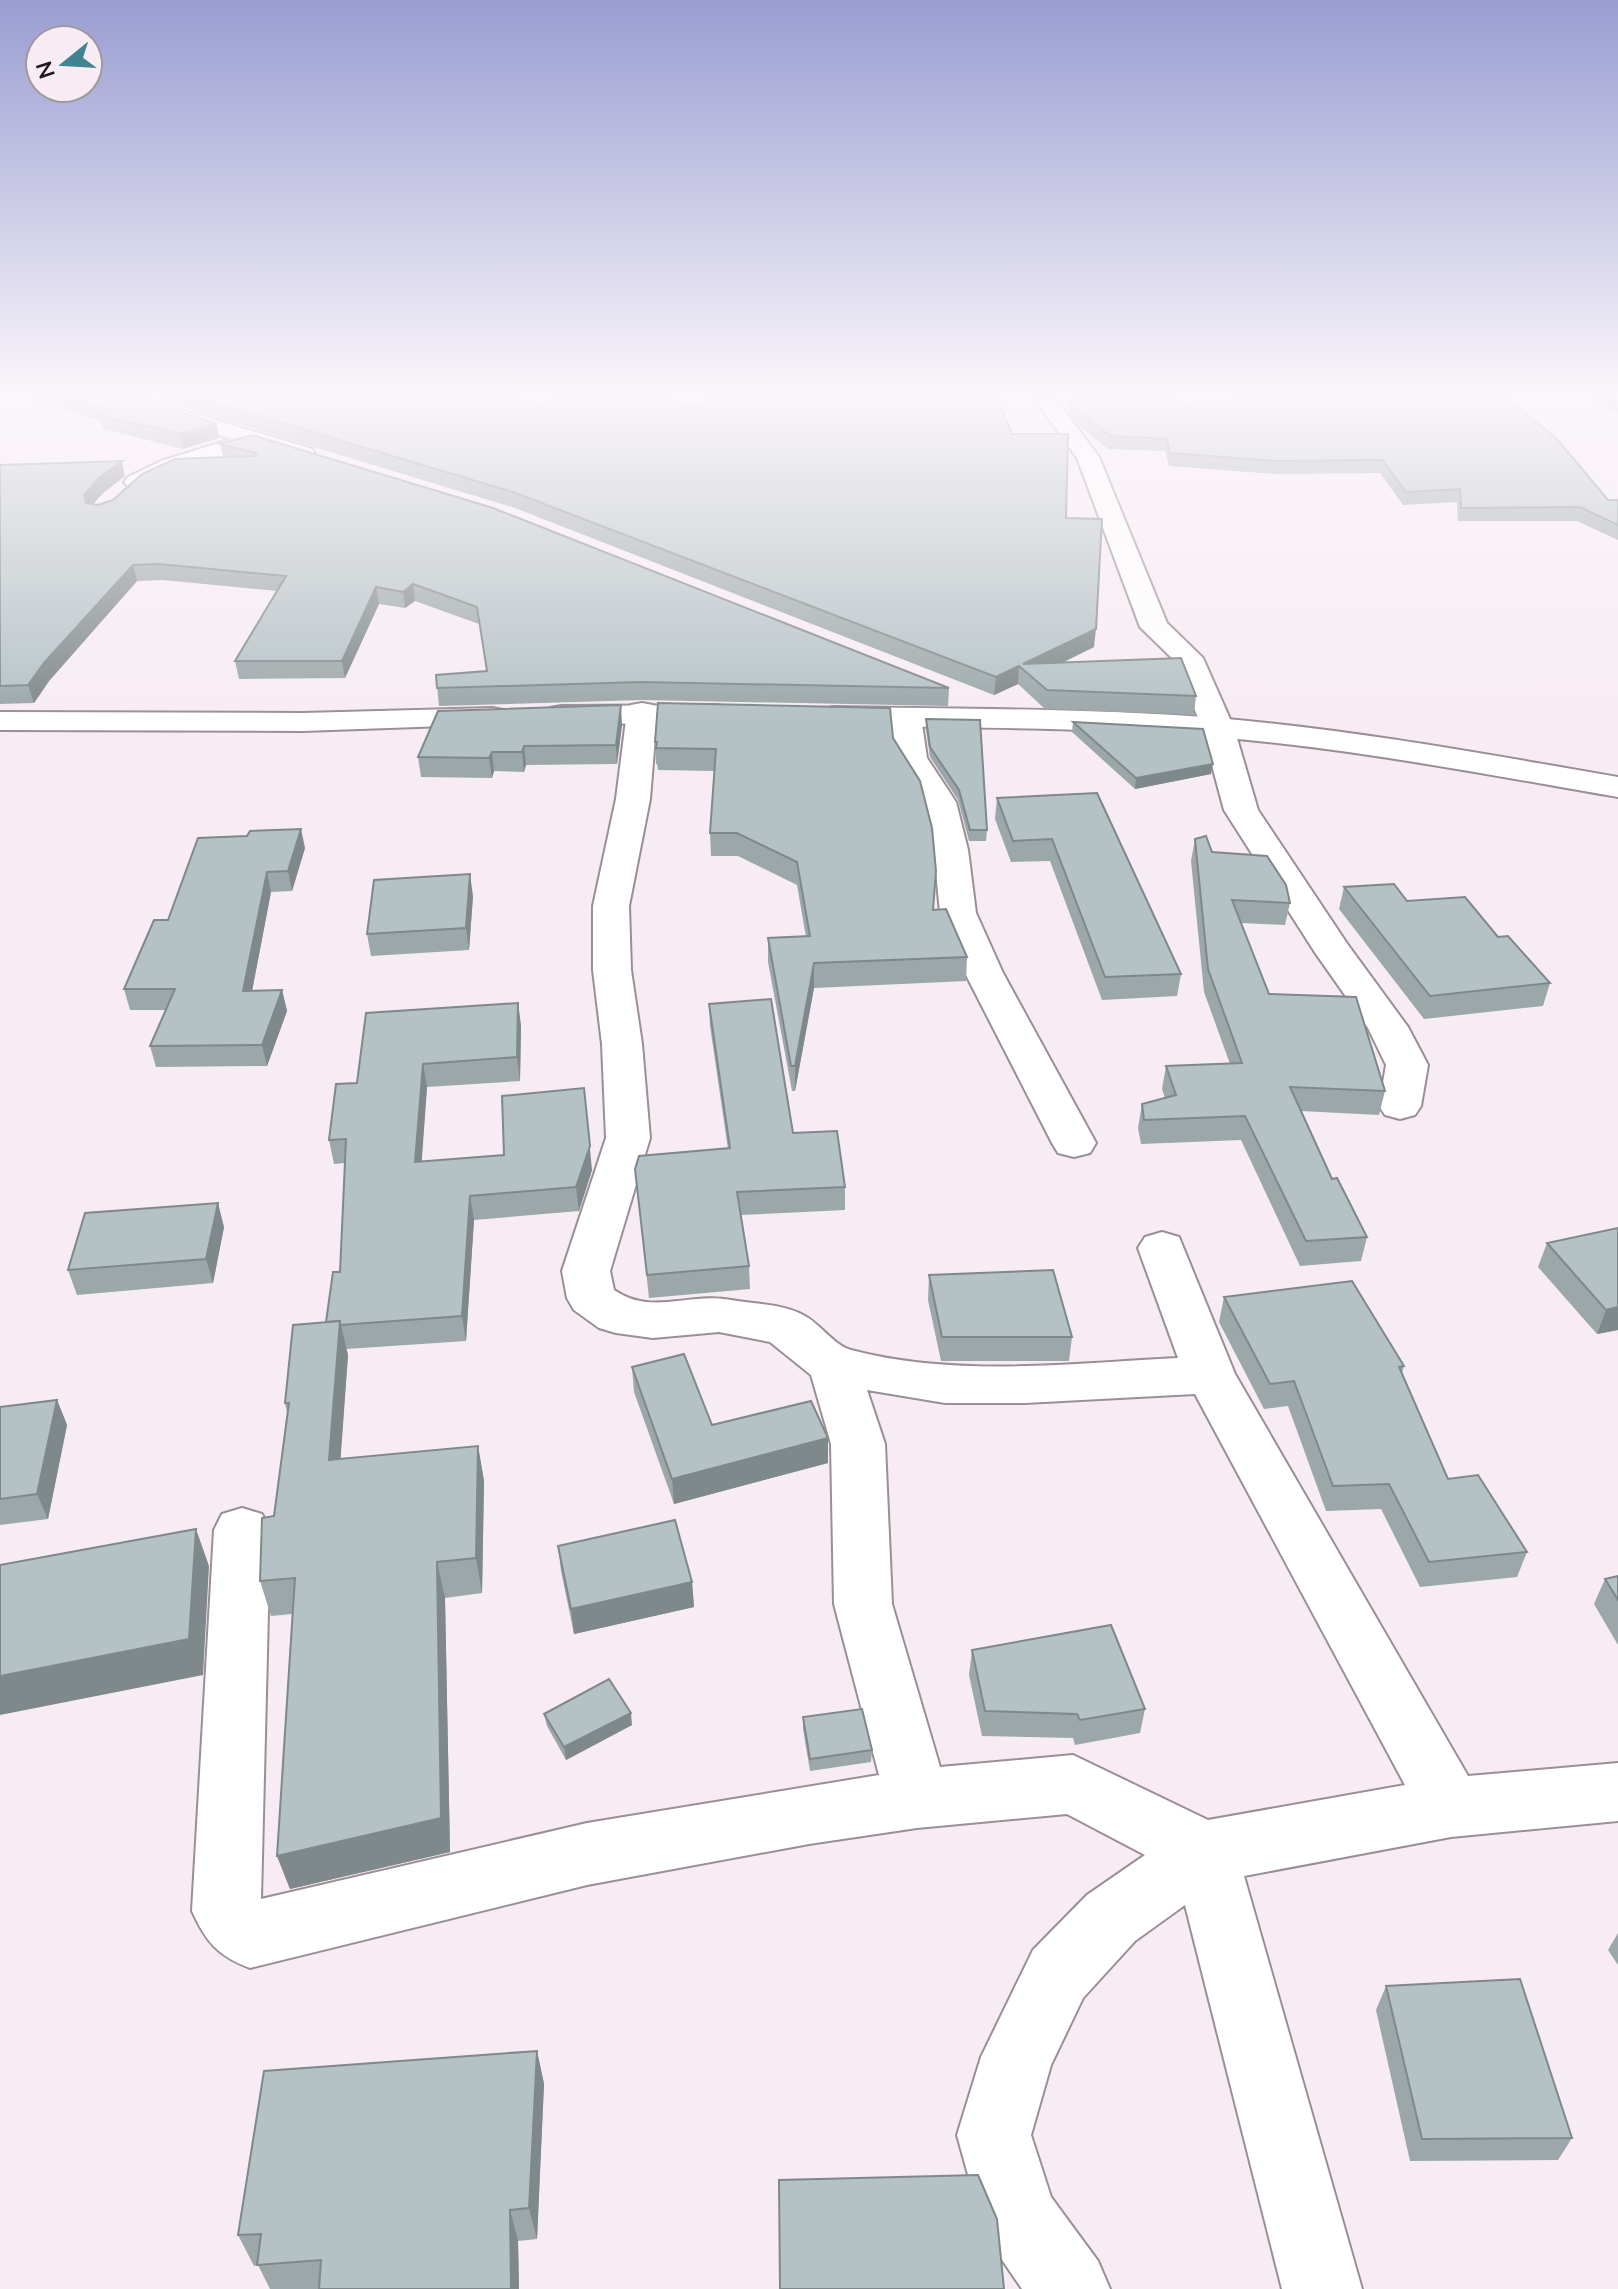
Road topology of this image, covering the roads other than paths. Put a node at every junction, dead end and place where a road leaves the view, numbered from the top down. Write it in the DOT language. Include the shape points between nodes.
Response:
graph roads {
  1 [pos="1107,505"];
  2 [pos="951,692"];
  3 [pos="642,712"];
  4 [pos="750,714"];
  5 [pos="797,715"];
  6 [pos="906,717"];
  7 [pos="1005,719"];
  8 [pos="0,721"];
  9 [pos="1218,728"];
  10 [pos="1618,787"];
  11 [pos="1400,1106"];
  12 [pos="1074,1143"];
  13 [pos="1162,1248"];
  14 [pos="834,1366"];
  15 [pos="1210,1375"];
  16 [pos="242,1530"];
  17 [pos="1618,1792"];
  18 [pos="917,1799"];
  19 [pos="1451,1807"];
  20 [pos="1204,1852"];
  21 [pos="1070,2289"];
  22 [pos="1322,2289"];
  1 -- 9 [label="street" via="1154,627 1189,658"];
  2 -- 7 [label="street"];
  3 -- 4 [label="street"];
  3 -- 8 [label="street" via="303,722"];
  3 -- 14 [label="street" via="633,799 611,906 628,1138 586,1271 591,1298 616,1316 653,1321 719,1315 785,1327"];
  5 -- 6 [label="street"];
  6 -- 7 [label="street"];
  6 -- 12 [label="street" via="911,758 939,802 958,913"];
  7 -- 9 [label="street"];
  9 -- 10 [label="street" via="1457,759"];
  9 -- 11 [label="street" via="1241,810 1388,1027 1407,1065"];
  13 -- 15 [label="street"];
  14 -- 15 [label="street" via="945,1384"];
  14 -- 18 [label="street" via="858,1444 863,1604"];
  15 -- 19 [label="street"];
  16 -- 18 [label="street" via="226,1911 250,1935 587,1854"];
  17 -- 19 [label="street"];
  18 -- 20 [label="street" via="1073,1784"];
  19 -- 20 [label="street"];
  20 -- 21 [label="street" via="1111,1918 1058,1974 1017,2057 1001,2109 994,2135 1019,2218"];
  20 -- 22 [label="street"];
}
